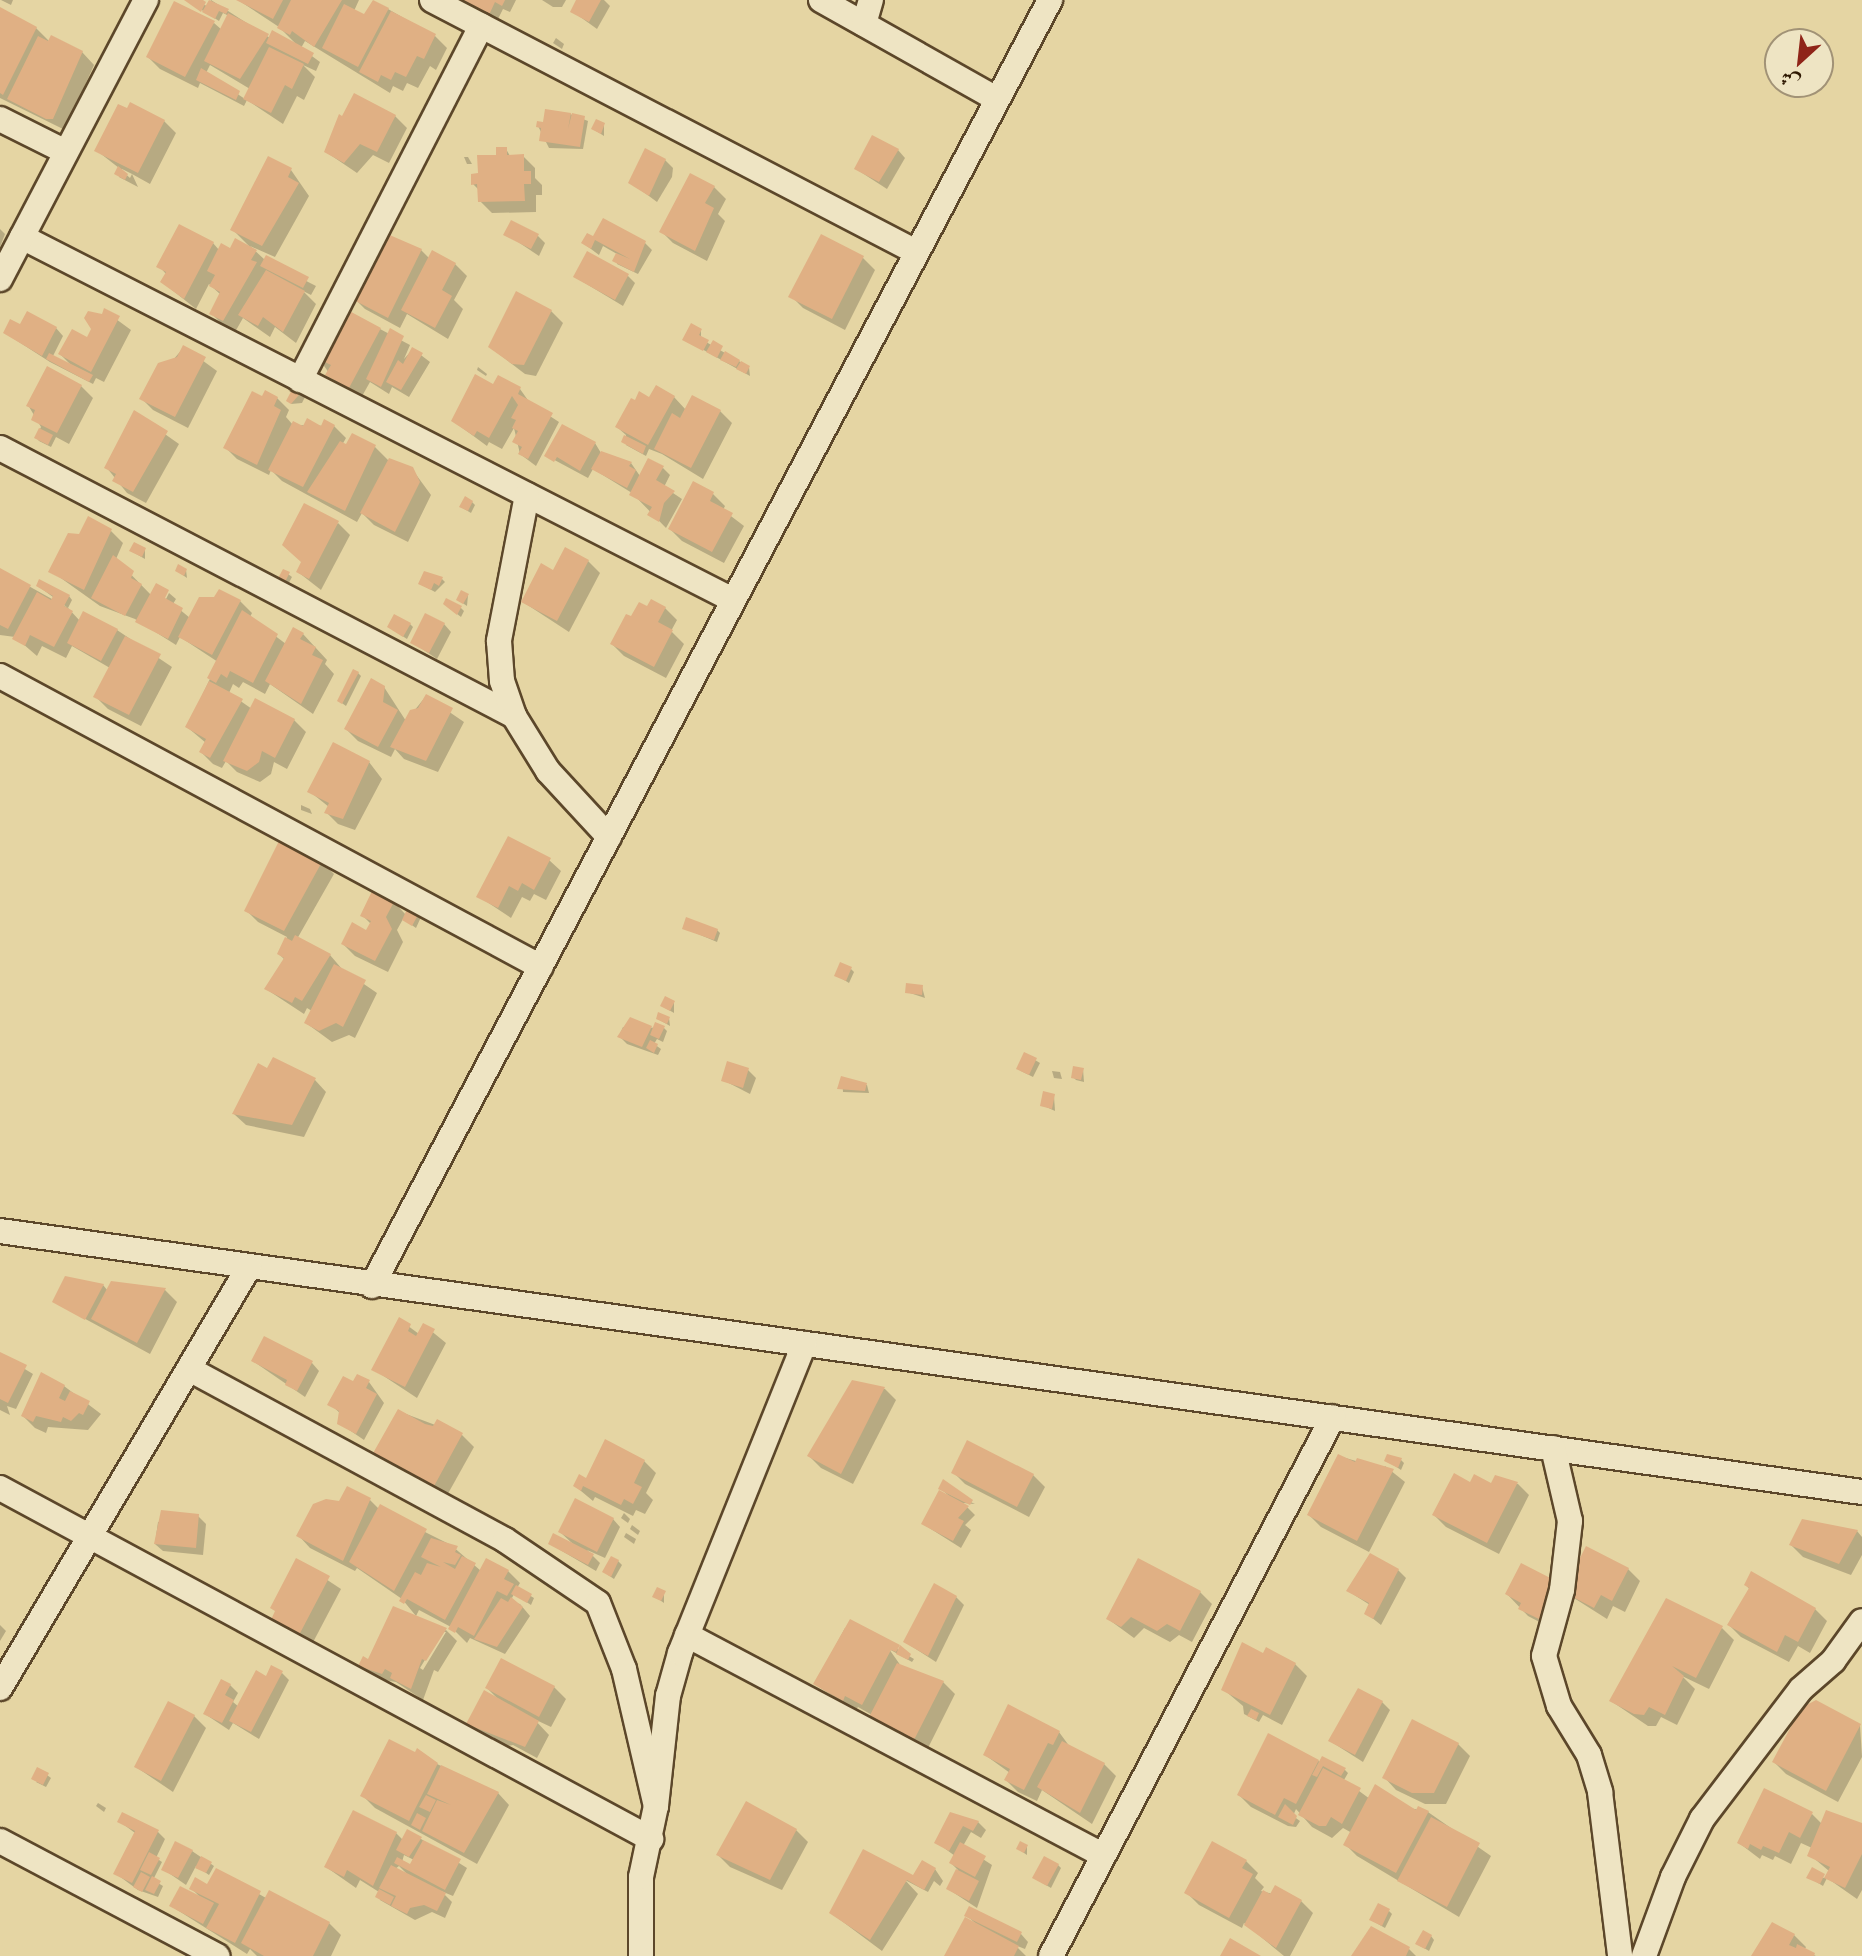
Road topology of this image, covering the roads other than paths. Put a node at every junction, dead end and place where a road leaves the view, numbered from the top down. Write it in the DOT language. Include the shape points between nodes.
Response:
graph roads {
  1 [pos="146,0"];
  2 [pos="432,0"];
  3 [pos="821,0"];
  4 [pos="871,0"];
  5 [pos="1050,0"];
  6 [pos="864,24"];
  7 [pos="481,26"];
  8 [pos="997,99"];
  9 [pos="0,118"];
  10 [pos="64,151"];
  11 [pos="22,237"];
  12 [pos="916,252"];
  13 [pos="0,279"];
  14 [pos="300,380"];
  15 [pos="0,448"];
  16 [pos="527,495"];
  17 [pos="733,600"];
  18 [pos="0,676"];
  19 [pos="514,716"];
  20 [pos="609,837"];
  21 [pos="541,967"];
  22 [pos="0,1231"];
  23 [pos="249,1267"];
  24 [pos="372,1286"];
  25 [pos="804,1345"];
  26 [pos="188,1368"];
  27 [pos="1333,1417"];
  28 [pos="1553,1448"];
  29 [pos="0,1488"];
  30 [pos="1862,1492"];
  31 [pos="89,1534"];
  32 [pos="1862,1621"];
  33 [pos="687,1635"];
  34 [pos="0,1688"];
  35 [pos="656,1807"];
  36 [pos="651,1839"];
  37 [pos="0,1841"];
  38 [pos="1104,1855"];
  39 [pos="1059,1953"];
  40 [pos="217,1956"];
  41 [pos="641,1956"];
  42 [pos="1620,1956"];
  43 [pos="1644,1956"];
  1 -- 10 [label="street"];
  2 -- 7 [label="street"];
  3 -- 6 [label="street"];
  4 -- 6 [label="street"];
  5 -- 8 [label="street"];
  6 -- 8 [label="street"];
  7 -- 12 [label="street"];
  7 -- 14 [label="street"];
  8 -- 12 [label="street"];
  9 -- 10 [label="street"];
  10 -- 11 [label="street"];
  11 -- 13 [label="street"];
  11 -- 14 [label="street"];
  12 -- 17 [label="street"];
  14 -- 16 [label="street"];
  15 -- 19 [label="street"];
  16 -- 17 [label="street"];
  16 -- 19 [label="street" via="499,641 502,681"];
  17 -- 20 [label="street"];
  18 -- 21 [label="street"];
  19 -- 20 [label="street" via="548,771"];
  20 -- 21 [label="street"];
  21 -- 24 [label="street"];
  22 -- 23 [label="street"];
  23 -- 24 [label="street"];
  23 -- 26 [label="street"];
  24 -- 25 [label="street"];
  25 -- 27 [label="street"];
  25 -- 33 [label="street"];
  26 -- 31 [label="street"];
  26 -- 35 [label="street" via="505,1541 598,1603 624,1670"];
  27 -- 28 [label="street"];
  27 -- 38 [label="street"];
  28 -- 30 [label="street"];
  28 -- 42 [label="street" via="1570,1521 1562,1590 1544,1656 1559,1706 1589,1755 1600,1792"];
  29 -- 31 [label="street"];
  31 -- 34 [label="street"];
  31 -- 36 [label="street"];
  32 -- 43 [label="street" via="1833,1661 1801,1689 1702,1819 1673,1877"];
  33 -- 35 [label="street" via="668,1696"];
  33 -- 38 [label="street"];
  35 -- 36 [label="street"];
  36 -- 41 [label="street" via="641,1877"];
  37 -- 40 [label="street"];
  38 -- 39 [label="street"];
}
